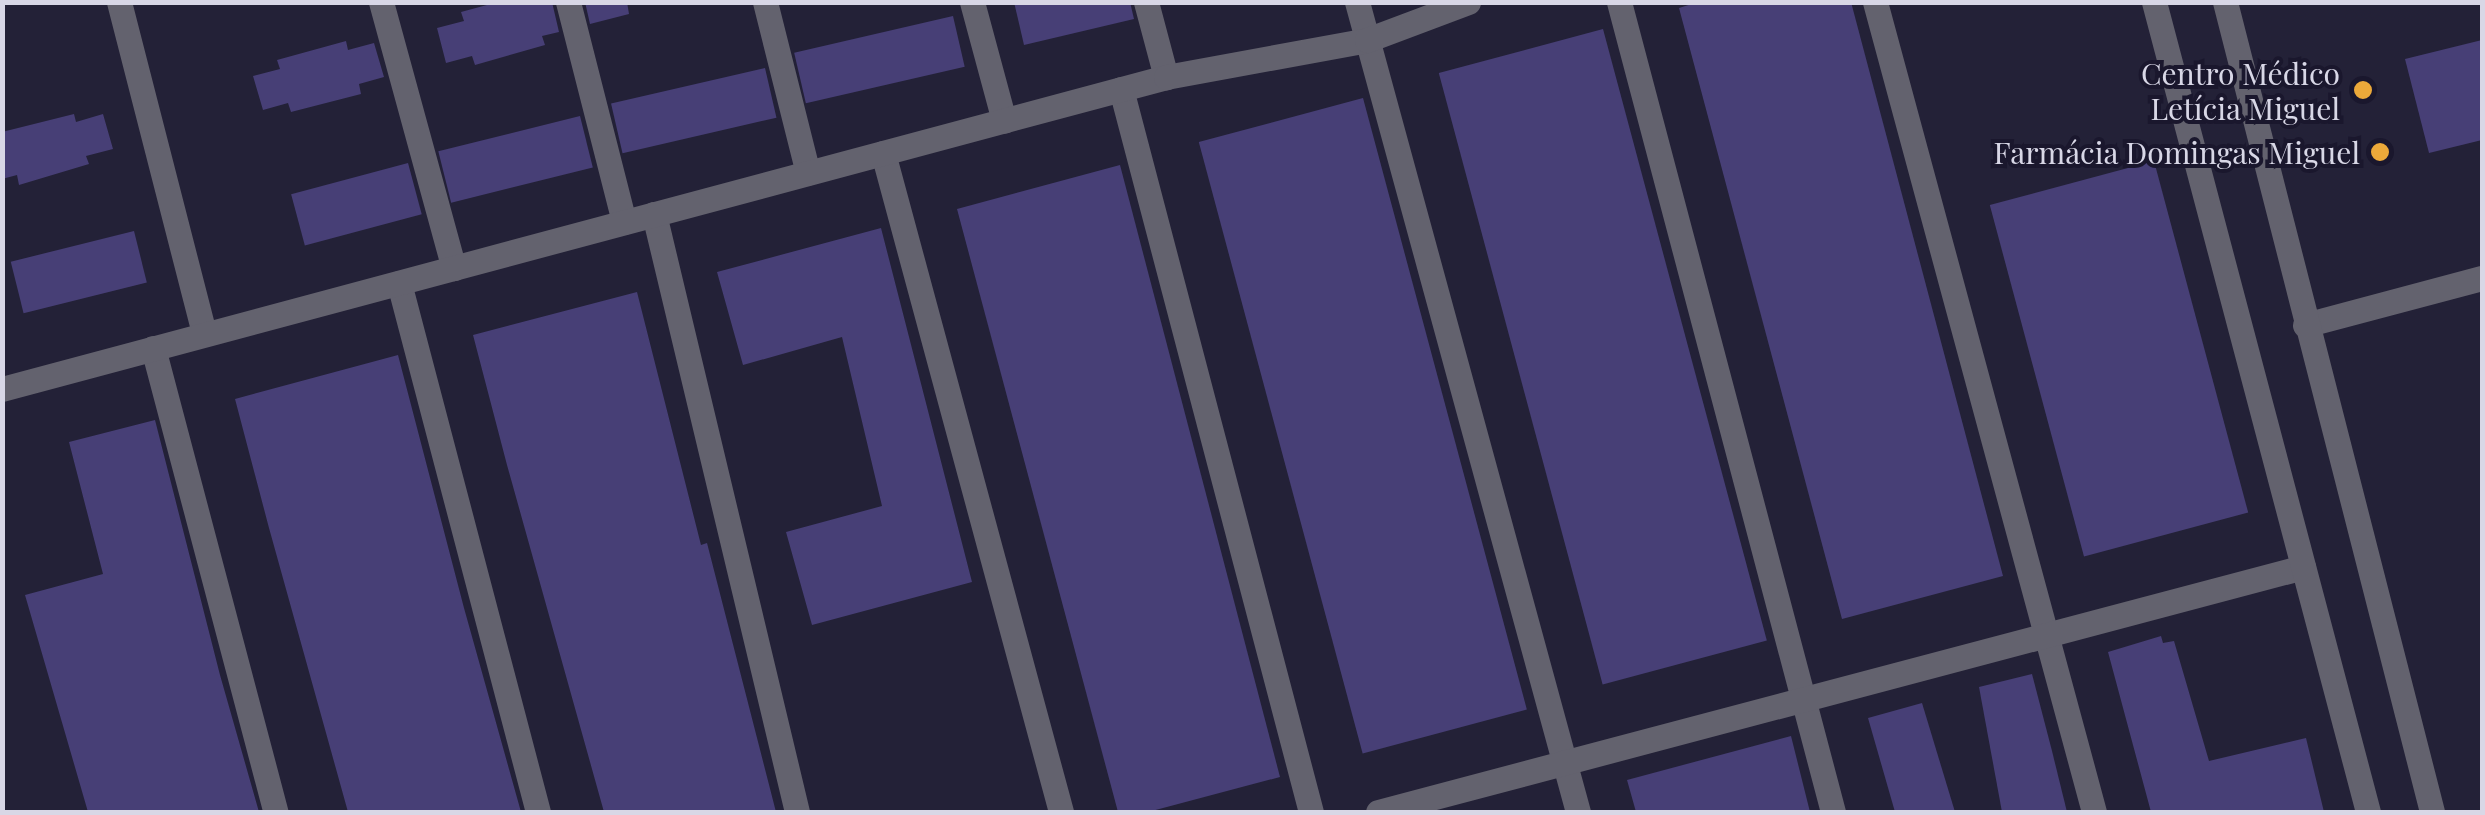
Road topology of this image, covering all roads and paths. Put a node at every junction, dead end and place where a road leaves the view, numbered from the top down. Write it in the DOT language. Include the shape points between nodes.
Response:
graph roads {
  1 [pos="119,2"];
  2 [pos="380,2"];
  3 [pos="568,2"];
  4 [pos="765,2"];
  5 [pos="972,2"];
  6 [pos="1146,2"];
  7 [pos="1357,2"];
  8 [pos="1468,2"];
  9 [pos="1620,2"];
  10 [pos="1875,2"];
  11 [pos="2154,2"];
  12 [pos="2224,2"];
  13 [pos="1367,40"];
  14 [pos="1166,77"];
  15 [pos="1121,89"];
  16 [pos="1004,120"];
  17 [pos="882,153"];
  18 [pos="808,173"];
  19 [pos="654,214"];
  20 [pos="624,222"];
  21 [pos="454,268"];
  22 [pos="2482,278"];
  23 [pos="399,283"];
  24 [pos="2305,325"];
  25 [pos="204,334"];
  26 [pos="153,348"];
  27 [pos="2,388"];
  28 [pos="2303,567"];
  29 [pos="2047,635"];
  30 [pos="1802,700"];
  31 [pos="1565,761"];
  32 [pos="276,812"];
  33 [pos="538,812"];
  34 [pos="797,812"];
  35 [pos="1061,812"];
  36 [pos="1311,812"];
  37 [pos="1378,812"];
  38 [pos="1578,812"];
  39 [pos="1832,812"];
  40 [pos="2094,812"];
  41 [pos="2368,812"];
  42 [pos="2432,812"];
  1 -- 25 [label="street"];
  2 -- 21 [label="street"];
  3 -- 20 [label="street"];
  4 -- 18 [label="street"];
  5 -- 16 [label="street"];
  6 -- 14 [label="street"];
  7 -- 13 [label="street"];
  8 -- 13 [label="street"];
  9 -- 30 [label="street"];
  10 -- 29 [label="street"];
  11 -- 28 [label="street"];
  12 -- 24 [label="street"];
  13 -- 14 [label="street"];
  13 -- 31 [label="street"];
  14 -- 15 [label="street"];
  15 -- 16 [label="street"];
  15 -- 36 [label="street"];
  16 -- 17 [label="street"];
  17 -- 18 [label="street"];
  17 -- 35 [label="street"];
  18 -- 19 [label="street"];
  19 -- 20 [label="street"];
  19 -- 34 [label="street"];
  20 -- 21 [label="street"];
  21 -- 23 [label="street"];
  22 -- 24 [label="street"];
  23 -- 25 [label="street"];
  23 -- 33 [label="street"];
  24 -- 42 [label="street"];
  25 -- 26 [label="street"];
  26 -- 27 [label="street"];
  26 -- 32 [label="street"];
  28 -- 29 [label="street"];
  28 -- 41 [label="street"];
  29 -- 30 [label="street"];
  29 -- 40 [label="street"];
  30 -- 31 [label="street"];
  30 -- 39 [label="street"];
  31 -- 37 [label="street"];
  31 -- 38 [label="street"];
}
